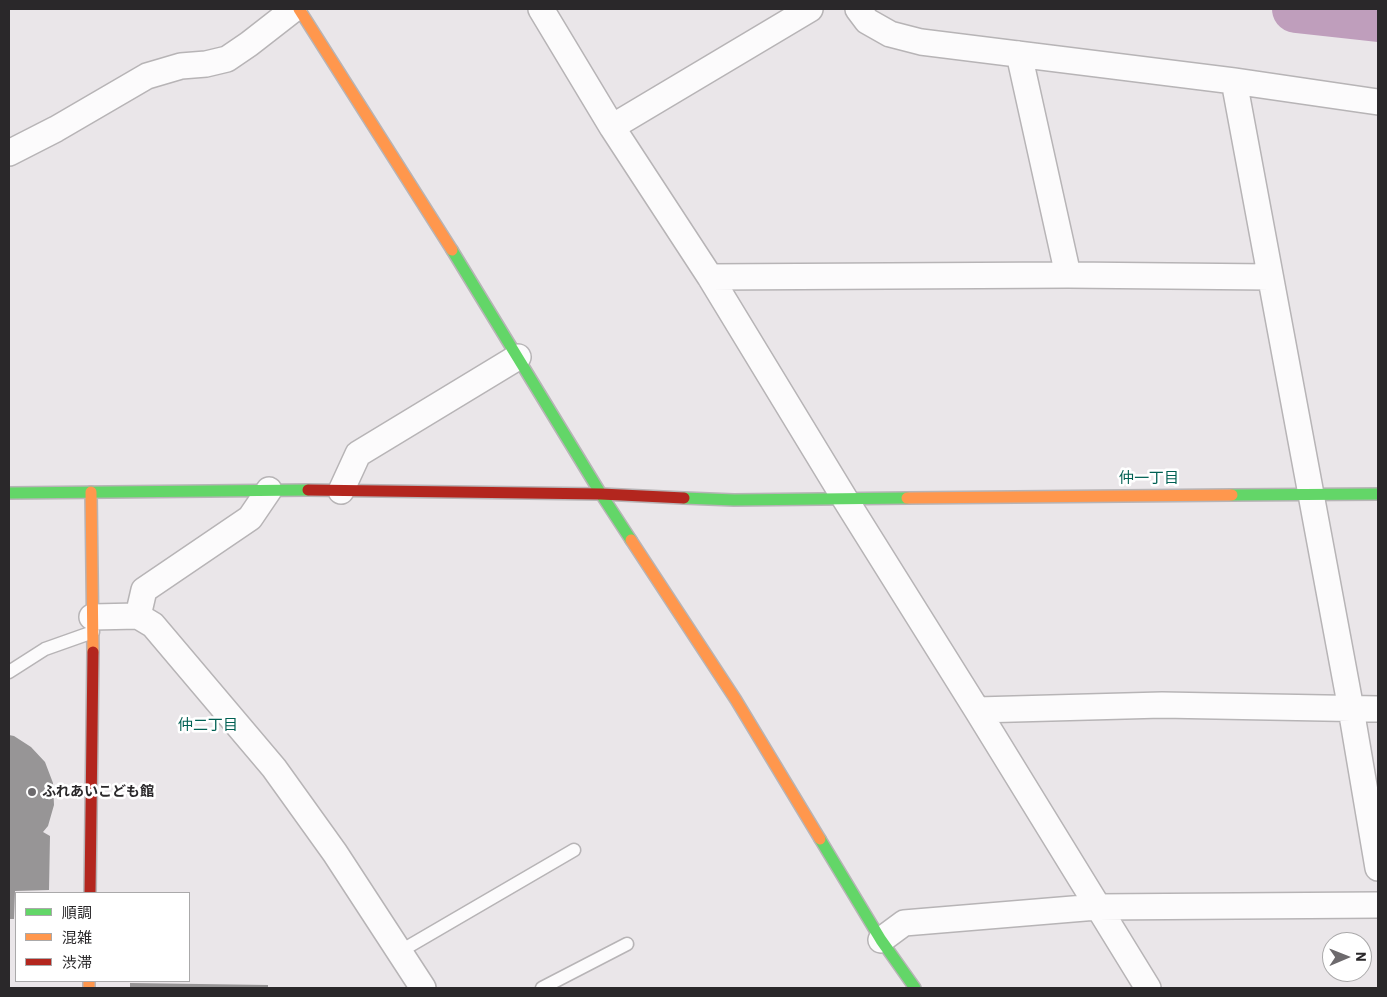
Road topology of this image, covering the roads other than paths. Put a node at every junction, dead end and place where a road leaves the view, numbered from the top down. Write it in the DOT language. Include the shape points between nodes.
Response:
graph roads {
  1 [pos="541,9"];
  2 [pos="810,9"];
  3 [pos="858,9"];
  4 [pos="301,10"];
  5 [pos="1019,54"];
  6 [pos="1234,81"];
  7 [pos="1378,102"];
  8 [pos="612,127"];
  9 [pos="9,153"];
  10 [pos="1068,274"];
  11 [pos="1270,277"];
  12 [pos="710,278"];
  13 [pos="518,357"];
  14 [pos="269,490"];
  15 [pos="341,491"];
  16 [pos="90,492"];
  17 [pos="9,493"];
  18 [pos="600,494"];
  19 [pos="1378,494"];
  20 [pos="1312,495"];
  21 [pos="845,499"];
  22 [pos="138,616"];
  23 [pos="92,624"];
  24 [pos="9,672"];
  25 [pos="1351,709"];
  26 [pos="977,710"];
  27 [pos="1378,710"];
  28 [pos="574,850"];
  29 [pos="1378,868"];
  30 [pos="90,892"];
  31 [pos="1378,905"];
  32 [pos="1097,907"];
  33 [pos="881,940"];
  34 [pos="627,944"];
  35 [pos="399,952"];
  36 [pos="423,988"];
  37 [pos="542,988"];
  38 [pos="915,988"];
  39 [pos="1148,988"];
  1 -- 8 [label="street"];
  2 -- 8 [label="street"];
  3 -- 5 [label="street" via="867,21 890,34 921,42"];
  4 -- 9 [label="street" via="227,59 181,66 147,76"];
  4 -- 13 [label="street"];
  5 -- 6 [label="street"];
  5 -- 10 [label="street"];
  6 -- 7 [label="street"];
  6 -- 11 [label="street"];
  8 -- 12 [label="street"];
  10 -- 11 [label="street"];
  10 -- 12 [label="street"];
  11 -- 20 [label="street"];
  12 -- 21 [label="street"];
  13 -- 15 [label="street" via="358,454"];
  13 -- 18 [label="street"];
  14 -- 15 [label="street"];
  14 -- 16 [label="street"];
  14 -- 22 [label="street" via="250,518 144,590"];
  15 -- 18 [label="street"];
  16 -- 17 [label="street"];
  16 -- 23 [label="street"];
  18 -- 21 [label="street" via="734,500"];
  18 -- 33 [label="street" via="736,700"];
  19 -- 20 [label="street"];
  20 -- 21 [label="street"];
  20 -- 25 [label="street"];
  21 -- 26 [label="street"];
  22 -- 23 [label="street"];
  22 -- 35 [label="street" via="152,625 274,768"];
  23 -- 24 [label="lane"];
  23 -- 30 [label="street"];
  25 -- 26 [label="street" via="1162,705"];
  25 -- 27 [label="street"];
  25 -- 29 [label="street"];
  26 -- 32 [label="street"];
  28 -- 35 [label="lane"];
  31 -- 32 [label="street"];
  32 -- 33 [label="street" via="904,923"];
  32 -- 39 [label="street"];
  33 -- 38 [label="street"];
  34 -- 37 [label="lane"];
  35 -- 36 [label="street"];
}
